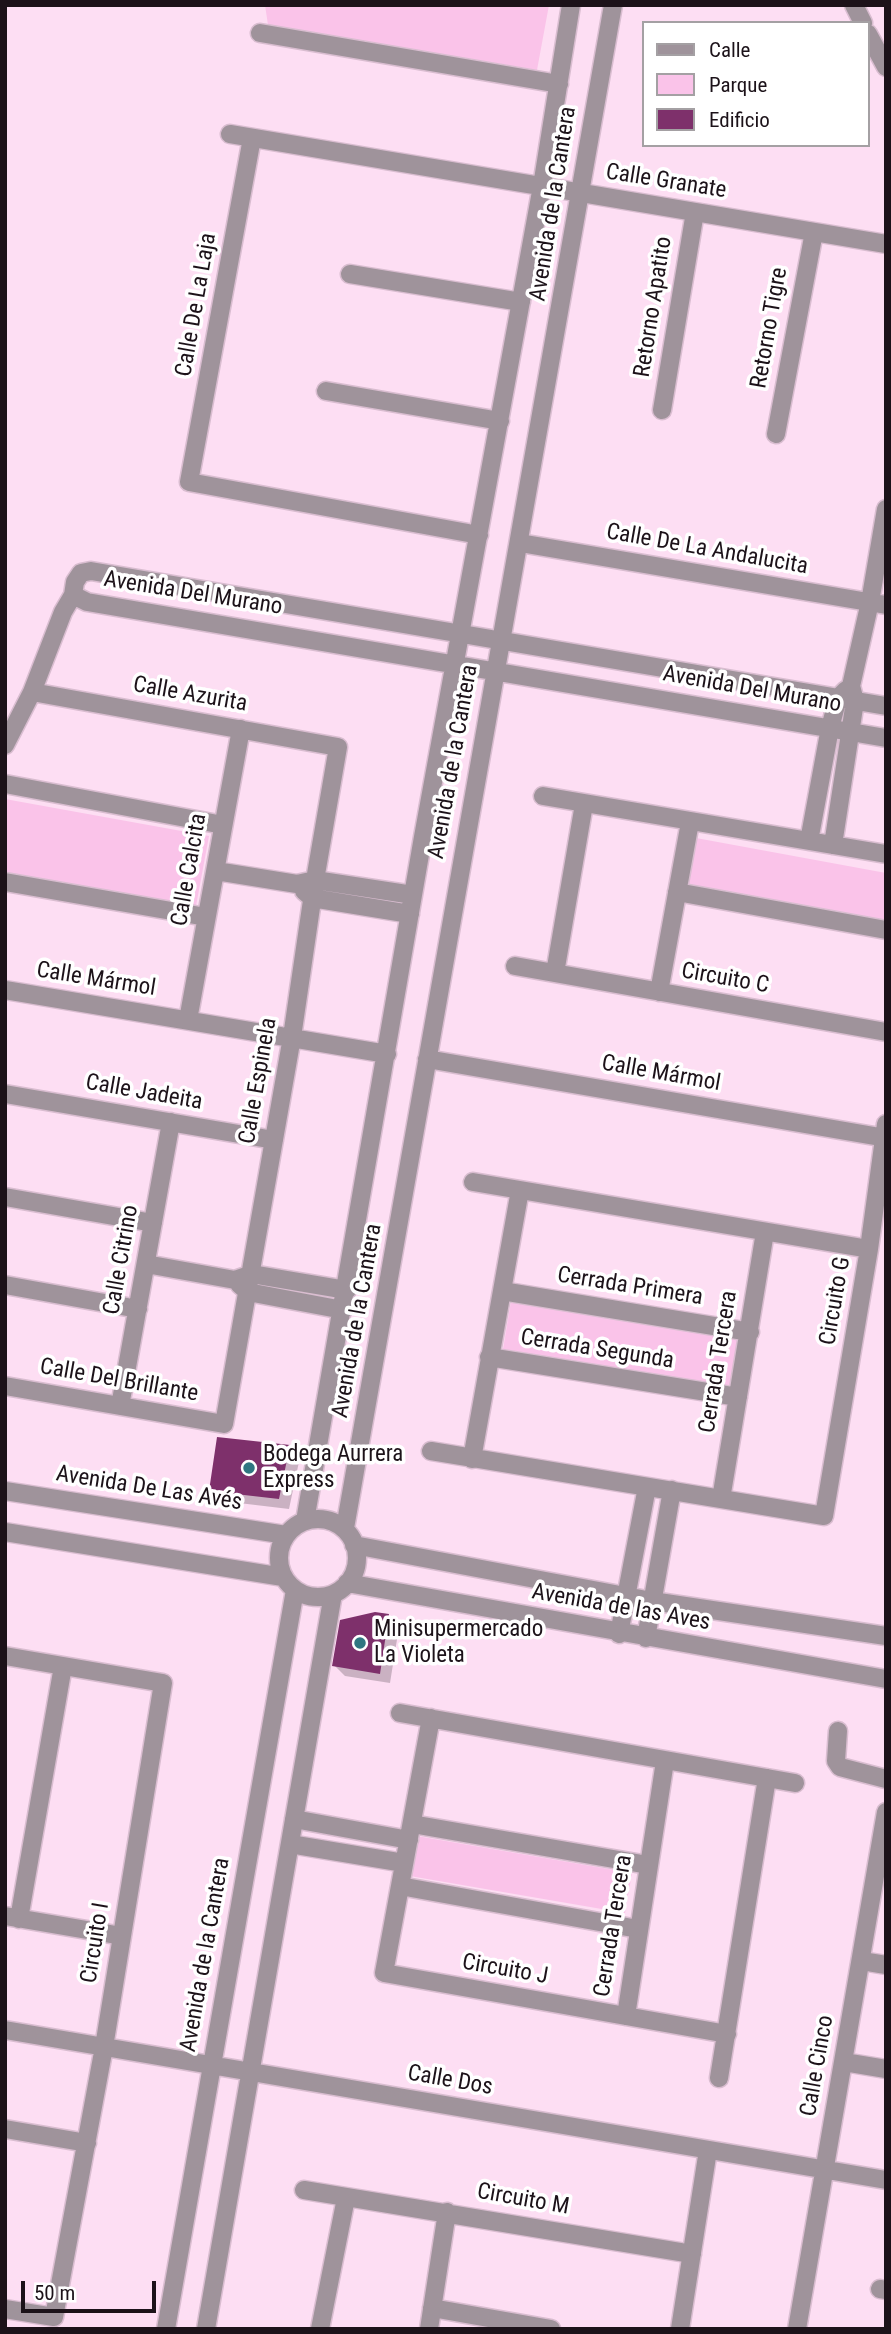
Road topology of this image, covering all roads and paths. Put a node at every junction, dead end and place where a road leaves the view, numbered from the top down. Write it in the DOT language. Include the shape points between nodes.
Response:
graph roads {
  1 [pos="571,5"];
  2 [pos="613,5"];
  3 [pos="854,5"];
  4 [pos="862,21"];
  5 [pos="260,33"];
  6 [pos="870,37"];
  7 [pos="886,68"];
  8 [pos="559,84"];
  9 [pos="230,134"];
  10 [pos="252,138"];
  11 [pos="542,186"];
  12 [pos="582,193"];
  13 [pos="695,212"];
  14 [pos="814,232"];
  15 [pos="886,244"];
  16 [pos="351,274"];
  17 [pos="521,302"];
  18 [pos="326,391"];
  19 [pos="662,410"];
  20 [pos="500,421"];
  21 [pos="776,434"];
  22 [pos="886,509"];
  23 [pos="479,535"];
  24 [pos="520,543"];
  25 [pos="73,594"];
  26 [pos="878,604"];
  27 [pos="461,635"];
  28 [pos="501,643"];
  29 [pos="456,662"];
  30 [pos="496,670"];
  31 [pos="32,692"];
  32 [pos="848,695"];
  33 [pos="886,706"];
  34 [pos="830,728"];
  35 [pos="241,729"];
  36 [pos="851,732"];
  37 [pos="886,738"];
  38 [pos="5,745"];
  39 [pos="338,747"];
  40 [pos="5,784"];
  41 [pos="543,796"];
  42 [pos="584,804"];
  43 [pos="690,822"];
  44 [pos="223,825"];
  45 [pos="808,841"];
  46 [pos="832,845"];
  47 [pos="886,854"];
  48 [pos="216,871"];
  49 [pos="5,882"];
  50 [pos="313,889"];
  51 [pos="677,892"];
  52 [pos="413,895"];
  53 [pos="410,914"];
  54 [pos="206,917"];
  55 [pos="886,929"];
  56 [pos="514,966"];
  57 [pos="555,973"];
  58 [pos="5,990"];
  59 [pos="659,992"];
  60 [pos="188,1020"];
  61 [pos="886,1032"];
  62 [pos="292,1037"];
  63 [pos="387,1054"];
  64 [pos="427,1059"];
  65 [pos="5,1094"];
  66 [pos="171,1122"];
  67 [pos="885,1133"];
  68 [pos="274,1140"];
  69 [pos="473,1182"];
  70 [pos="520,1190"];
  71 [pos="5,1197"];
  72 [pos="153,1223"];
  73 [pos="765,1232"];
  74 [pos="869,1249"];
  75 [pos="146,1264"];
  76 [pos="245,1282"];
  77 [pos="5,1285"];
  78 [pos="346,1290"];
  79 [pos="502,1291"];
  80 [pos="138,1309"];
  81 [pos="343,1310"];
  82 [pos="750,1332"];
  83 [pos="489,1357"];
  84 [pos="5,1386"];
  85 [pos="738,1397"];
  86 [pos="120,1406"];
  87 [pos="224,1424"];
  88 [pos="430,1451"];
  89 [pos="472,1459"];
  90 [pos="647,1487"];
  91 [pos="672,1490"];
  92 [pos="5,1491"];
  93 [pos="721,1499"];
  94 [pos="305,1521"];
  95 [pos="345,1528"];
  96 [pos="5,1532"];
  97 [pos="286,1535"];
  98 [pos="354,1545"];
  99 [pos="289,1583"];
  100 [pos="340,1589"];
  101 [pos="626,1597"];
  102 [pos="652,1601"];
  103 [pos="620,1633"];
  104 [pos="886,1636"];
  105 [pos="646,1638"];
  106 [pos="5,1656"];
  107 [pos="64,1666"];
  108 [pos="886,1679"];
  109 [pos="400,1713"];
  110 [pos="431,1718"];
  111 [pos="838,1731"];
  112 [pos="664,1761"];
  113 [pos="767,1778"];
  114 [pos="886,1779"];
  115 [pos="795,1783"];
  116 [pos="886,1812"];
  117 [pos="293,1819"];
  118 [pos="410,1832"];
  119 [pos="290,1844"];
  120 [pos="404,1863"];
  121 [pos="648,1865"];
  122 [pos="400,1886"];
  123 [pos="12,1917"];
  124 [pos="638,1929"];
  125 [pos="122,1936"];
  126 [pos="862,1961"];
  127 [pos="886,1965"];
  128 [pos="626,2016"];
  129 [pos="5,2030"];
  130 [pos="727,2034"];
  131 [pos="104,2047"];
  132 [pos="844,2062"];
  133 [pos="211,2065"];
  134 [pos="886,2068"];
  135 [pos="250,2072"];
  136 [pos="719,2078"];
  137 [pos="5,2129"];
  138 [pos="87,2143"];
  139 [pos="708,2150"];
  140 [pos="824,2170"];
  141 [pos="886,2180"];
  142 [pos="304,2190"];
  143 [pos="346,2198"];
  144 [pos="447,2212"];
  145 [pos="692,2254"];
  146 [pos="432,2308"];
  147 [pos="5,2309"];
  148 [pos="166,2329"];
  149 [pos="206,2329"];
  150 [pos="320,2329"];
  151 [pos="429,2329"];
  152 [pos="551,2329"];
  153 [pos="680,2329"];
  154 [pos="797,2329"];
  1 -- 8 [label="street, Avenida de la Cantera"];
  2 -- 12 [label="street, Avenida de la Cantera"];
  3 -- 4 [label="street"];
  5 -- 8 [label="street"];
  6 -- 7 [label="street"];
  8 -- 11 [label="street, Avenida de la Cantera"];
  9 -- 10 [label="street, Calle Granate"];
  10 -- 11 [label="street, Calle Granate"];
  10 -- 23 [label="street, Calle De La Laja" via="190,482"];
  11 -- 12 [label="street, Calle Granate"];
  11 -- 17 [label="street, Avenida de la Cantera"];
  12 -- 13 [label="street, Calle Granate"];
  12 -- 24 [label="street, Avenida de la Cantera"];
  13 -- 14 [label="street, Calle Granate"];
  13 -- 19 [label="street, Retorno Apatito"];
  14 -- 15 [label="street, Calle Granate"];
  14 -- 21 [label="street, Retorno Tigre"];
  16 -- 17 [label="street"];
  17 -- 20 [label="street, Avenida de la Cantera"];
  18 -- 20 [label="street"];
  20 -- 23 [label="street, Avenida de la Cantera"];
  22 -- 26 [label="street"];
  23 -- 27 [label="street, Avenida de la Cantera"];
  24 -- 26 [label="street, Calle De La Andalucita"];
  24 -- 28 [label="street, Avenida de la Cantera"];
  25 -- 27 [label="street, Avenida Del Murano" via="81,573 91,571"];
  25 -- 29 [label="street, Avenida Del Murano" via="87,602"];
  25 -- 31 [label="street"];
  26 -- 32 [label="street"];
  27 -- 28 [label="street, Avenida Del Murano"];
  27 -- 29 [label="street, Avenida de la Cantera"];
  28 -- 30 [label="street, Avenida de la Cantera"];
  28 -- 32 [label="street, Avenida Del Murano"];
  29 -- 30 [label="street, Avenida Del Murano"];
  29 -- 52 [label="street, Avenida de la Cantera"];
  30 -- 34 [label="street, Avenida Del Murano"];
  30 -- 64 [label="street, Avenida de la Cantera"];
  31 -- 35 [label="street, Calle Azurita"];
  31 -- 38 [label="street"];
  32 -- 33 [label="street, Avenida Del Murano"];
  32 -- 34 [label="street"];
  32 -- 36 [label="street"];
  34 -- 36 [label="street, Avenida Del Murano"];
  34 -- 45 [label="street"];
  35 -- 39 [label="street, Calle Azurita"];
  35 -- 44 [label="street, Calle Calcita"];
  36 -- 37 [label="street, Avenida Del Murano"];
  36 -- 46 [label="street"];
  39 -- 50 [label="street, Calle Espinela"];
  40 -- 44 [label="street"];
  41 -- 42 [label="street"];
  42 -- 43 [label="street"];
  42 -- 57 [label="street"];
  43 -- 45 [label="street"];
  43 -- 51 [label="street"];
  44 -- 48 [label="street, Calle Calcita"];
  45 -- 46 [label="street"];
  46 -- 47 [label="street"];
  48 -- 50 [label="street"];
  48 -- 54 [label="street, Calle Calcita"];
  49 -- 54 [label="street"];
  50 -- 52 [label="street"];
  50 -- 53 [label="street"];
  50 -- 62 [label="street, Calle Espinela"];
  51 -- 55 [label="street"];
  51 -- 59 [label="street"];
  52 -- 53 [label="street, Avenida de la Cantera"];
  53 -- 63 [label="street, Avenida de la Cantera"];
  54 -- 60 [label="street, Calle Calcita"];
  56 -- 57 [label="street, Circuito C"];
  57 -- 59 [label="street, Circuito C"];
  58 -- 60 [label="street, Calle Mármol"];
  59 -- 61 [label="street, Circuito C"];
  60 -- 62 [label="street, Calle Mármol"];
  62 -- 63 [label="street, Calle Mármol"];
  62 -- 68 [label="street, Calle Espinela"];
  63 -- 78 [label="street, Avenida de la Cantera"];
  64 -- 67 [label="street, Calle Mármol"];
  64 -- 95 [label="street, Avenida de la Cantera"];
  65 -- 66 [label="street, Calle Jadeita"];
  66 -- 68 [label="street, Calle Jadeita"];
  66 -- 72 [label="street, Calle Citrino"];
  67 -- 74 [label="street"];
  68 -- 76 [label="street, Calle Espinela"];
  69 -- 70 [label="street, Circuito G"];
  70 -- 73 [label="street, Circuito G"];
  70 -- 79 [label="street"];
  71 -- 72 [label="street"];
  72 -- 75 [label="street, Calle Citrino"];
  73 -- 74 [label="street, Circuito G"];
  73 -- 82 [label="street, Cerrada Tercera"];
  74 -- 93 [label="street, Circuito G" via="824,1516"];
  75 -- 76 [label="street"];
  75 -- 80 [label="street, Calle Citrino"];
  76 -- 78 [label="street"];
  76 -- 81 [label="street"];
  76 -- 87 [label="street, Calle Espinela"];
  77 -- 80 [label="street"];
  78 -- 81 [label="street, Avenida de la Cantera"];
  79 -- 82 [label="street, Cerrada Primera"];
  79 -- 83 [label="street"];
  80 -- 86 [label="street, Calle Citrino"];
  81 -- 94 [label="street, Avenida de la Cantera"];
  82 -- 85 [label="street, Cerrada Tercera"];
  83 -- 85 [label="street, Cerrada Segunda"];
  83 -- 89 [label="street"];
  84 -- 86 [label="street, Calle Del Brillante"];
  85 -- 93 [label="street, Cerrada Tercera"];
  86 -- 87 [label="street, Calle Del Brillante"];
  88 -- 89 [label="street, Circuito G"];
  89 -- 90 [label="street, Circuito G"];
  90 -- 91 [label="street, Circuito G"];
  90 -- 101 [label="street"];
  91 -- 93 [label="street, Circuito G"];
  91 -- 102 [label="street"];
  92 -- 97 [label="street, Avenida De Las Avés"];
  94 -- 95 [label="street" via="318,1519"];
  94 -- 97 [label="street"];
  95 -- 98 [label="street"];
  96 -- 99 [label="street"];
  97 -- 99 [label="street" via="278,1555"];
  98 -- 100 [label="street" via="354,1572"];
  98 -- 101 [label="street, Avenida de las Aves"];
  99 -- 100 [label="street" via="307,1595"];
  99 -- 133 [label="street, Avenida de la Cantera"];
  100 -- 103 [label="street, Avenida de las Aves"];
  100 -- 117 [label="street"];
  101 -- 102 [label="street, Avenida de las Aves"];
  101 -- 103 [label="street"];
  102 -- 104 [label="street, Avenida de las Aves"];
  102 -- 105 [label="street"];
  103 -- 105 [label="street, Avenida de las Aves"];
  105 -- 108 [label="street, Avenida de las Aves"];
  106 -- 107 [label="street, Circuito I"];
  107 -- 123 [label="street"];
  107 -- 125 [label="street, Circuito I" via="163,1683"];
  109 -- 110 [label="street"];
  110 -- 112 [label="street"];
  110 -- 118 [label="street, Circuito J"];
  111 -- 114 [label="street" via="836,1761 840,1768"];
  112 -- 113 [label="street"];
  112 -- 121 [label="street, Cerrada Tercera"];
  113 -- 115 [label="street"];
  113 -- 130 [label="street"];
  116 -- 126 [label="street, Calle Cinco"];
  117 -- 118 [label="street"];
  117 -- 119 [label="street"];
  118 -- 120 [label="street, Circuito J"];
  118 -- 121 [label="street"];
  119 -- 120 [label="street"];
  119 -- 135 [label="street"];
  120 -- 122 [label="street, Circuito J"];
  121 -- 124 [label="street, Cerrada Tercera"];
  122 -- 124 [label="street"];
  122 -- 128 [label="street, Circuito J" via="384,1973"];
  123 -- 125 [label="street"];
  124 -- 128 [label="street, Cerrada Tercera"];
  125 -- 131 [label="street, Circuito I"];
  126 -- 127 [label="street"];
  126 -- 132 [label="street, Calle Cinco"];
  128 -- 130 [label="street, Circuito J"];
  129 -- 131 [label="street, Calle Dos"];
  130 -- 136 [label="street"];
  131 -- 133 [label="street, Calle Dos"];
  131 -- 138 [label="street, Circuito I"];
  132 -- 134 [label="street"];
  132 -- 140 [label="street, Calle Cinco"];
  133 -- 135 [label="street, Calle Dos"];
  133 -- 148 [label="street, Avenida de la Cantera"];
  135 -- 139 [label="street, Calle Dos"];
  135 -- 149 [label="street"];
  137 -- 138 [label="street"];
  138 -- 147 [label="street, Circuito I" via="54,2318"];
  139 -- 140 [label="street, Calle Dos"];
  139 -- 145 [label="street"];
  140 -- 141 [label="street, Calle Dos"];
  140 -- 154 [label="street, Calle Cinco"];
  142 -- 143 [label="street, Circuito M"];
  143 -- 144 [label="street, Circuito M"];
  143 -- 150 [label="street"];
  144 -- 145 [label="street, Circuito M"];
  144 -- 146 [label="street"];
  145 -- 153 [label="street"];
  146 -- 151 [label="street"];
  146 -- 152 [label="street"];
}
